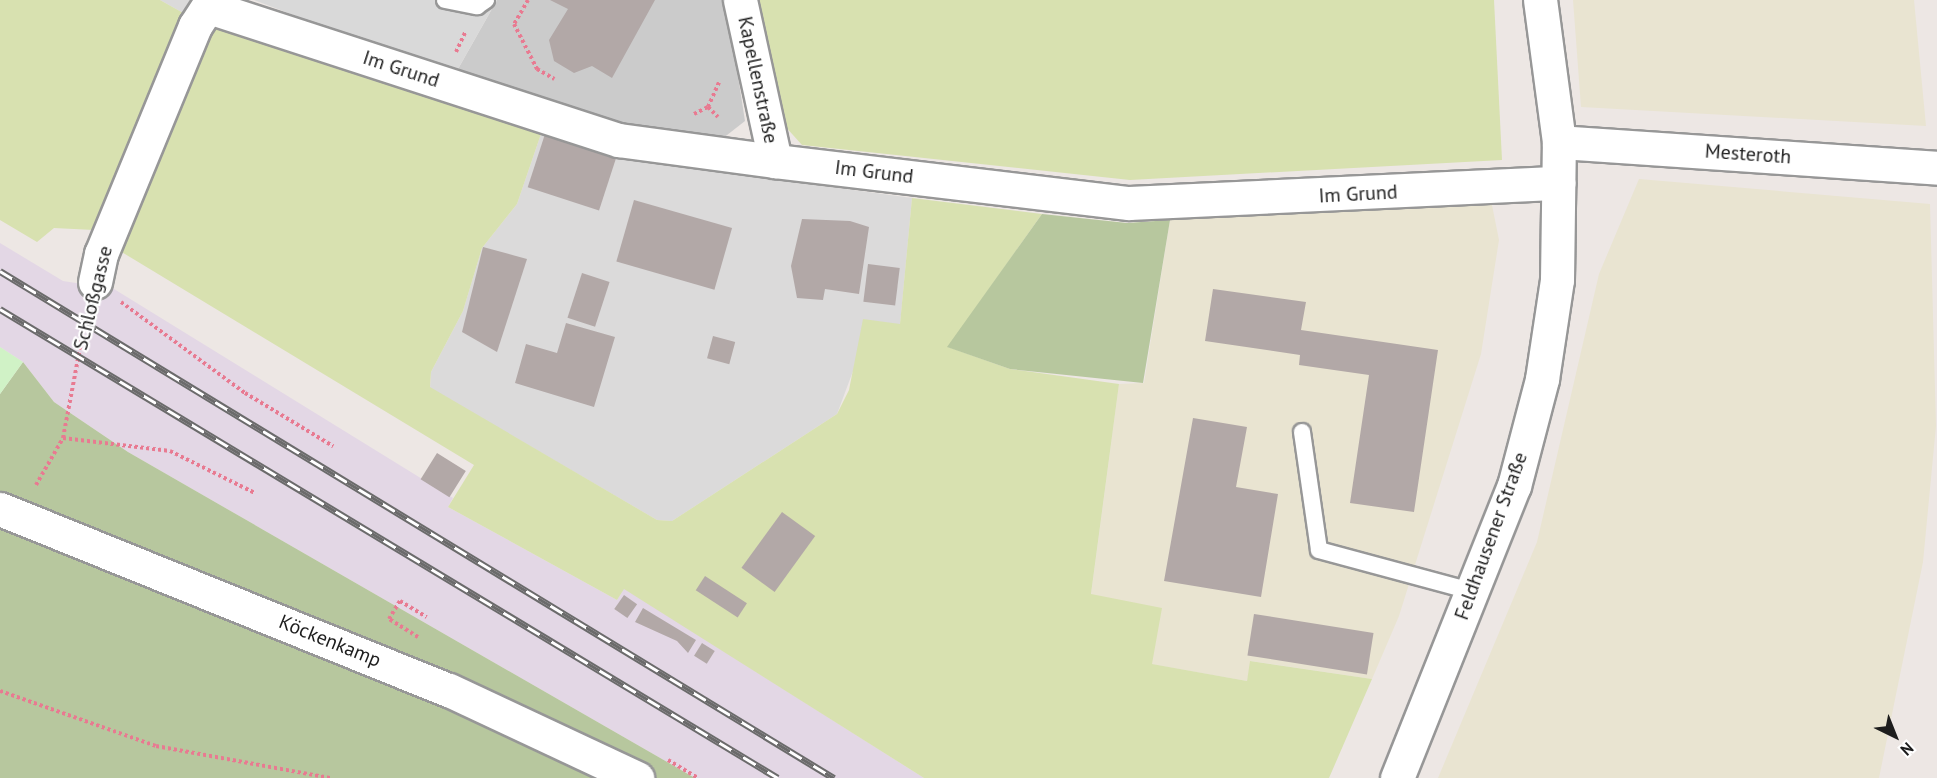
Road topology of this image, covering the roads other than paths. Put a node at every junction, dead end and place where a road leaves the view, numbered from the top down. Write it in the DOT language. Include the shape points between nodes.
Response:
graph roads {
  1 [pos="445,0"];
  2 [pos="740,0"];
  3 [pos="1540,0"];
  4 [pos="482,3"];
  5 [pos="211,4"];
  6 [pos="1559,142"];
  7 [pos="775,161"];
  8 [pos="1937,168"];
  9 [pos="1559,183"];
  10 [pos="95,282"];
  11 [pos="1302,432"];
  12 [pos="9,512"];
  13 [pos="1471,591"];
  14 [pos="637,778"];
  15 [pos="1397,778"];
  1 -- 4 [label="lane"];
  2 -- 7 [label="street, Kapellenstraße"];
  3 -- 6 [label="street, Feldhausener Straße"];
  5 -- 7 [label="street, Im Grund" via="619,140"];
  5 -- 10 [label="street, Schloßgasse" via="190,37 101,254"];
  6 -- 8 [label="street, Mesteroth"];
  6 -- 9 [label="street, Feldhausener Straße"];
  7 -- 9 [label="street, Im Grund" via="1129,203"];
  9 -- 13 [label="street, Feldhausener Straße" via="1557,280 1542,379 1514,486"];
  11 -- 13 [label="lane" via="1319,550"];
  12 -- 14 [label="street, Köckenkamp" via="449,690"];
  13 -- 15 [label="street, Feldhausener Straße"];
}
